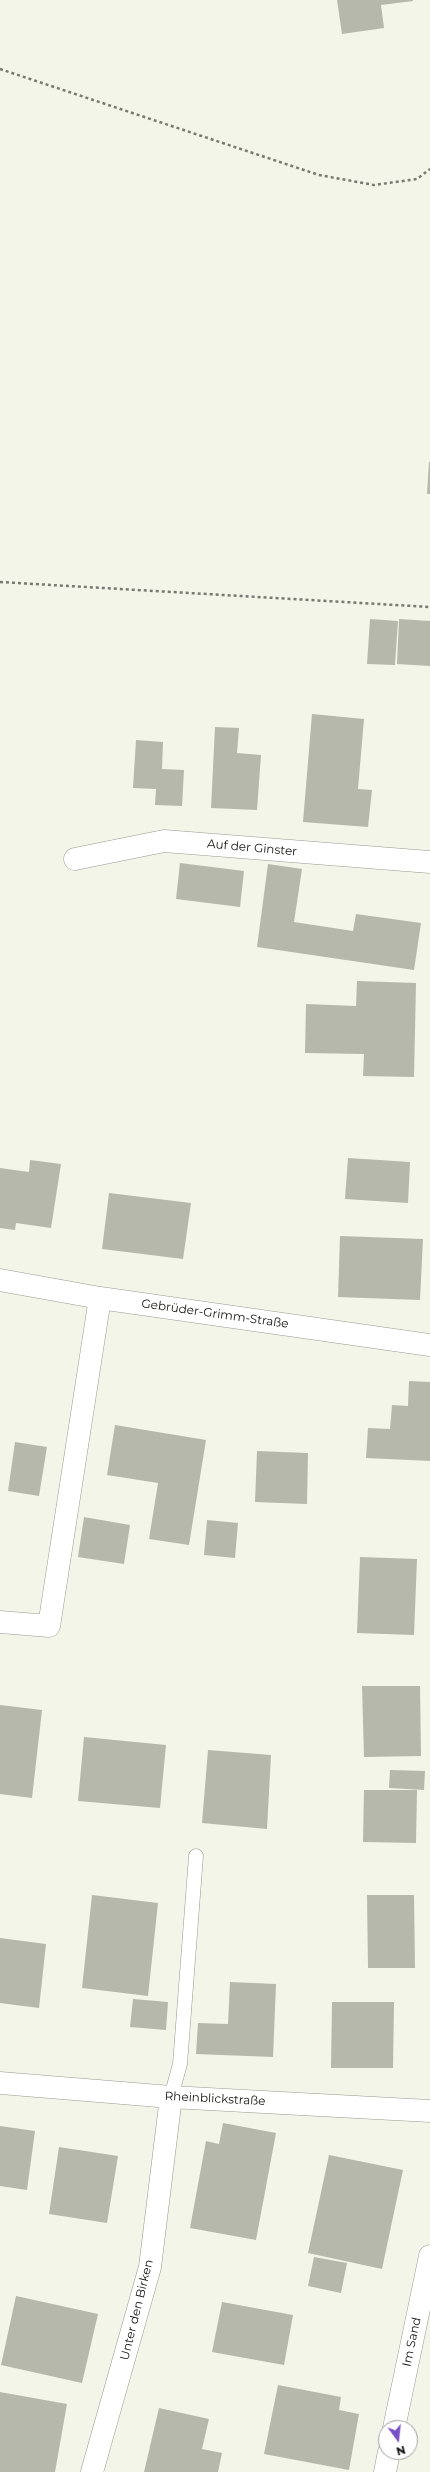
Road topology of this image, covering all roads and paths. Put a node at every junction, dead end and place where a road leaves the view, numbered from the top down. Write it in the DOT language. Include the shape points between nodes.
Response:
graph roads {
  1 [pos="0,69"];
  2 [pos="430,169"];
  3 [pos="0,582"];
  4 [pos="430,607"];
  5 [pos="75,859"];
  6 [pos="430,862"];
  7 [pos="0,1280"];
  8 [pos="100,1298"];
  9 [pos="430,1345"];
  10 [pos="0,1622"];
  11 [pos="196,1856"];
  12 [pos="0,2083"];
  13 [pos="171,2097"];
  14 [pos="430,2112"];
  15 [pos="430,2256"];
  16 [pos="396,2420"];
  17 [pos="388,2460"];
  18 [pos="92,2472"];
  19 [pos="385,2472"];
  1 -- 2 [label="path" via="319,175 374,185 417,179"];
  3 -- 4 [label="path"];
  5 -- 6 [label="street, Auf der Ginster" via="164,841"];
  7 -- 8 [label="street, Gebrüder-Grimm-Straße"];
  8 -- 9 [label="street, Gebrüder-Grimm-Straße"];
  8 -- 10 [label="street" via="49,1626"];
  11 -- 13 [label="lane" via="180,2064"];
  12 -- 13 [label="street, Rheinblickstraße"];
  13 -- 14 [label="street, Rheinblickstraße"];
  13 -- 18 [label="street, Unter den Birken" via="150,2267"];
  15 -- 16 [label="street, Im Sand"];
  17 -- 19 [label="street"];
}
